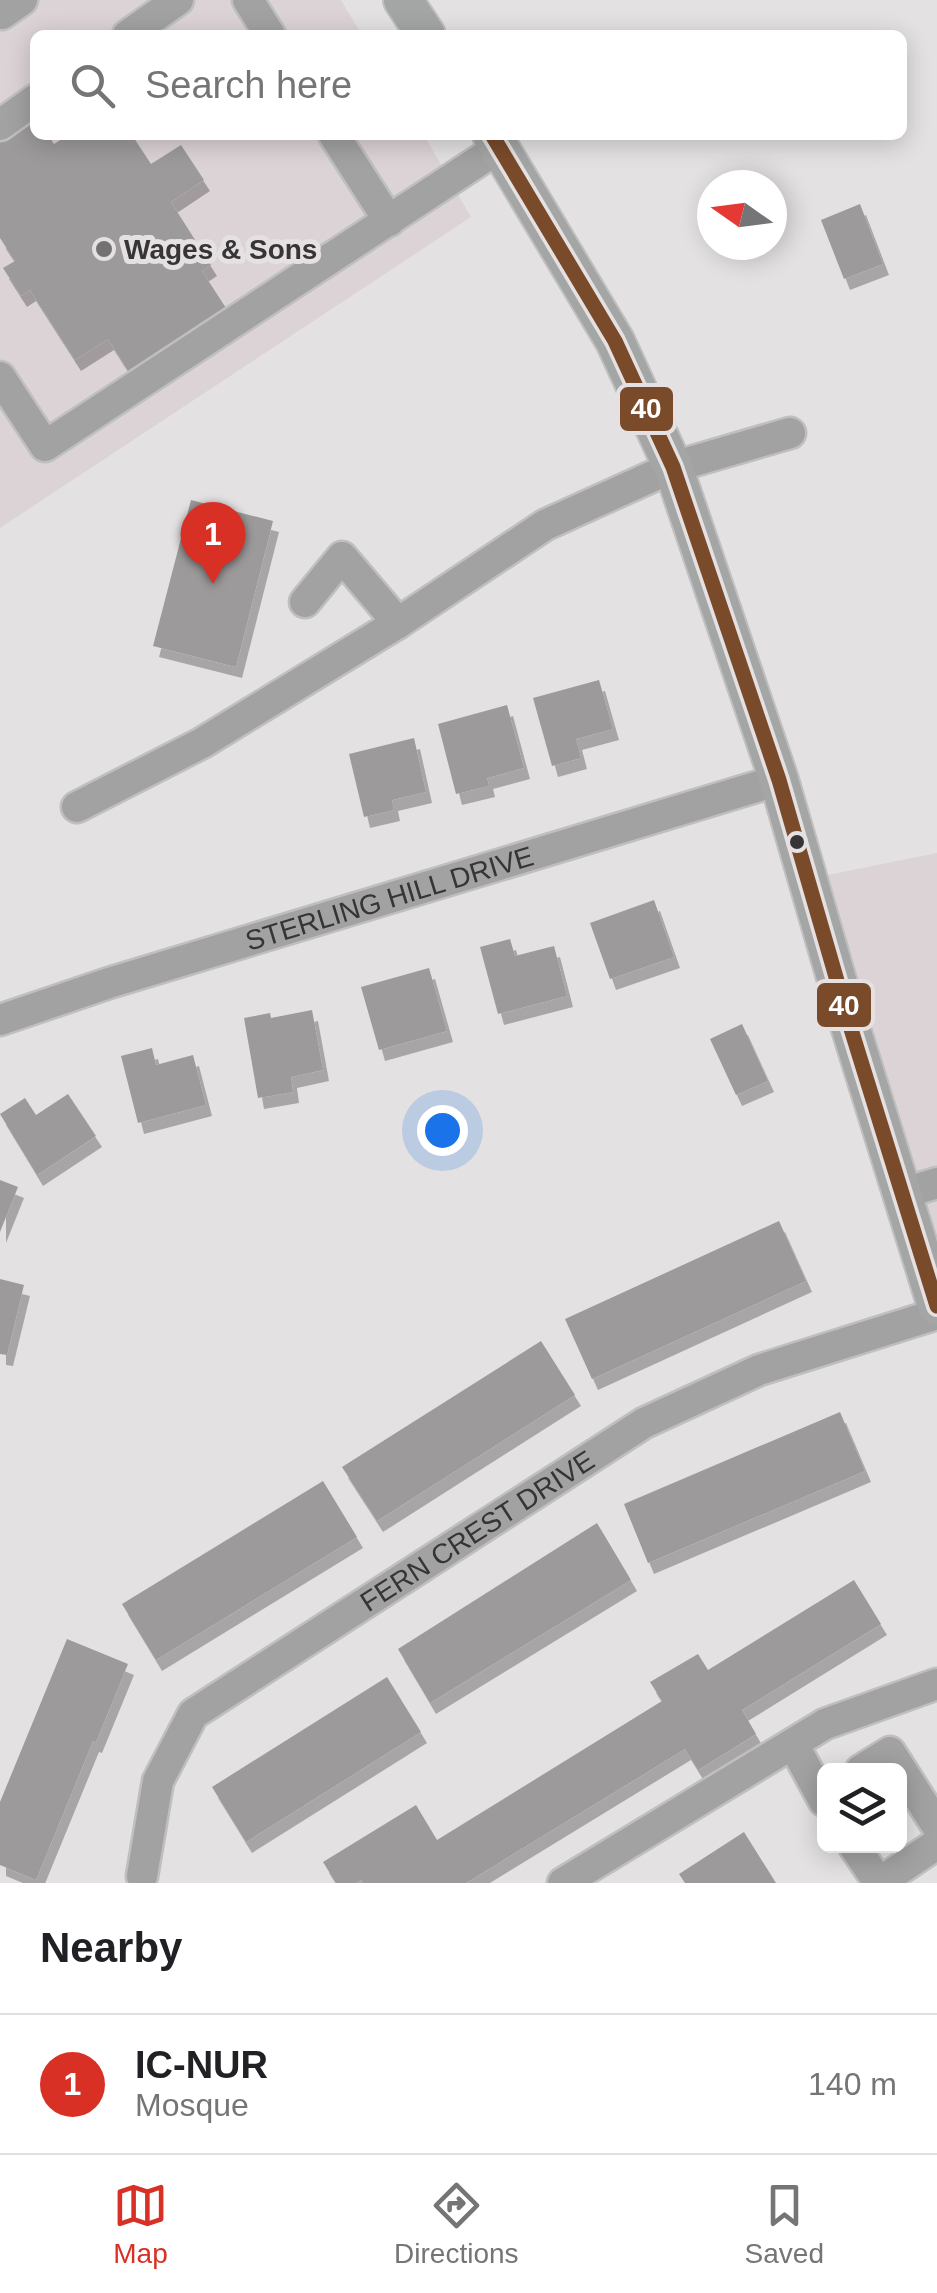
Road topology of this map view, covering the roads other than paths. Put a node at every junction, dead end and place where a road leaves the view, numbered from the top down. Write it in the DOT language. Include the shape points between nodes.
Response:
graph roads {
  1 [pos="178,0"];
  2 [pos="248,0"];
  3 [pos="404,0"];
  4 [pos="135,30"];
  5 [pos="267,30"];
  6 [pos="423,30"];
  7 [pos="30,104"];
  8 [pos="0,125"];
  9 [pos="337,140"];
  10 [pos="496,141"];
  11 [pos="389,222"];
  12 [pos="0,377"];
  13 [pos="790,433"];
  14 [pos="673,466"];
  15 [pos="305,602"];
  16 [pos="398,622"];
  17 [pos="779,780"];
  18 [pos="76,807"];
  19 [pos="0,1020"];
  20 [pos="919,1188"];
  21 [pos="937,1306"];
  22 [pos="937,1314"];
  23 [pos="937,1684"];
  24 [pos="793,1744"];
  25 [pos="872,1763"];
  26 [pos="897,1763"];
  27 [pos="907,1779"];
  28 [pos="817,1786"];
  29 [pos="937,1826"];
  30 [pos="937,1844"];
  31 [pos="859,1853"];
  32 [pos="142,1876"];
  33 [pos="563,1883"];
  34 [pos="879,1883"];
  1 -- 4 [label="street"];
  2 -- 5 [label="street"];
  3 -- 6 [label="main road"];
  7 -- 8 [label="street"];
  9 -- 11 [label="street"];
  10 -- 11 [label="street"];
  10 -- 14 [label="main road" via="615,341"];
  11 -- 12 [label="street" via="46,446"];
  13 -- 14 [label="street"];
  14 -- 16 [label="street" via="545,525"];
  14 -- 17 [label="main road"];
  15 -- 16 [label="street" via="342,557"];
  16 -- 18 [label="street" via="202,743"];
  17 -- 19 [label="street, STERLING HILL DRIVE"];
  17 -- 20 [label="main road" via="832,965"];
  20 -- 21 [label="main road"];
  22 -- 32 [label="street, FERN CREST DRIVE" via="759,1370 644,1423 193,1714 158,1780"];
  23 -- 24 [label="street" via="825,1724"];
  24 -- 28 [label="street"];
  24 -- 33 [label="street"];
  25 -- 26 [label="street" via="890,1752"];
  27 -- 29 [label="street"];
  30 -- 34 [label="street"];
  31 -- 34 [label="street"];
}
